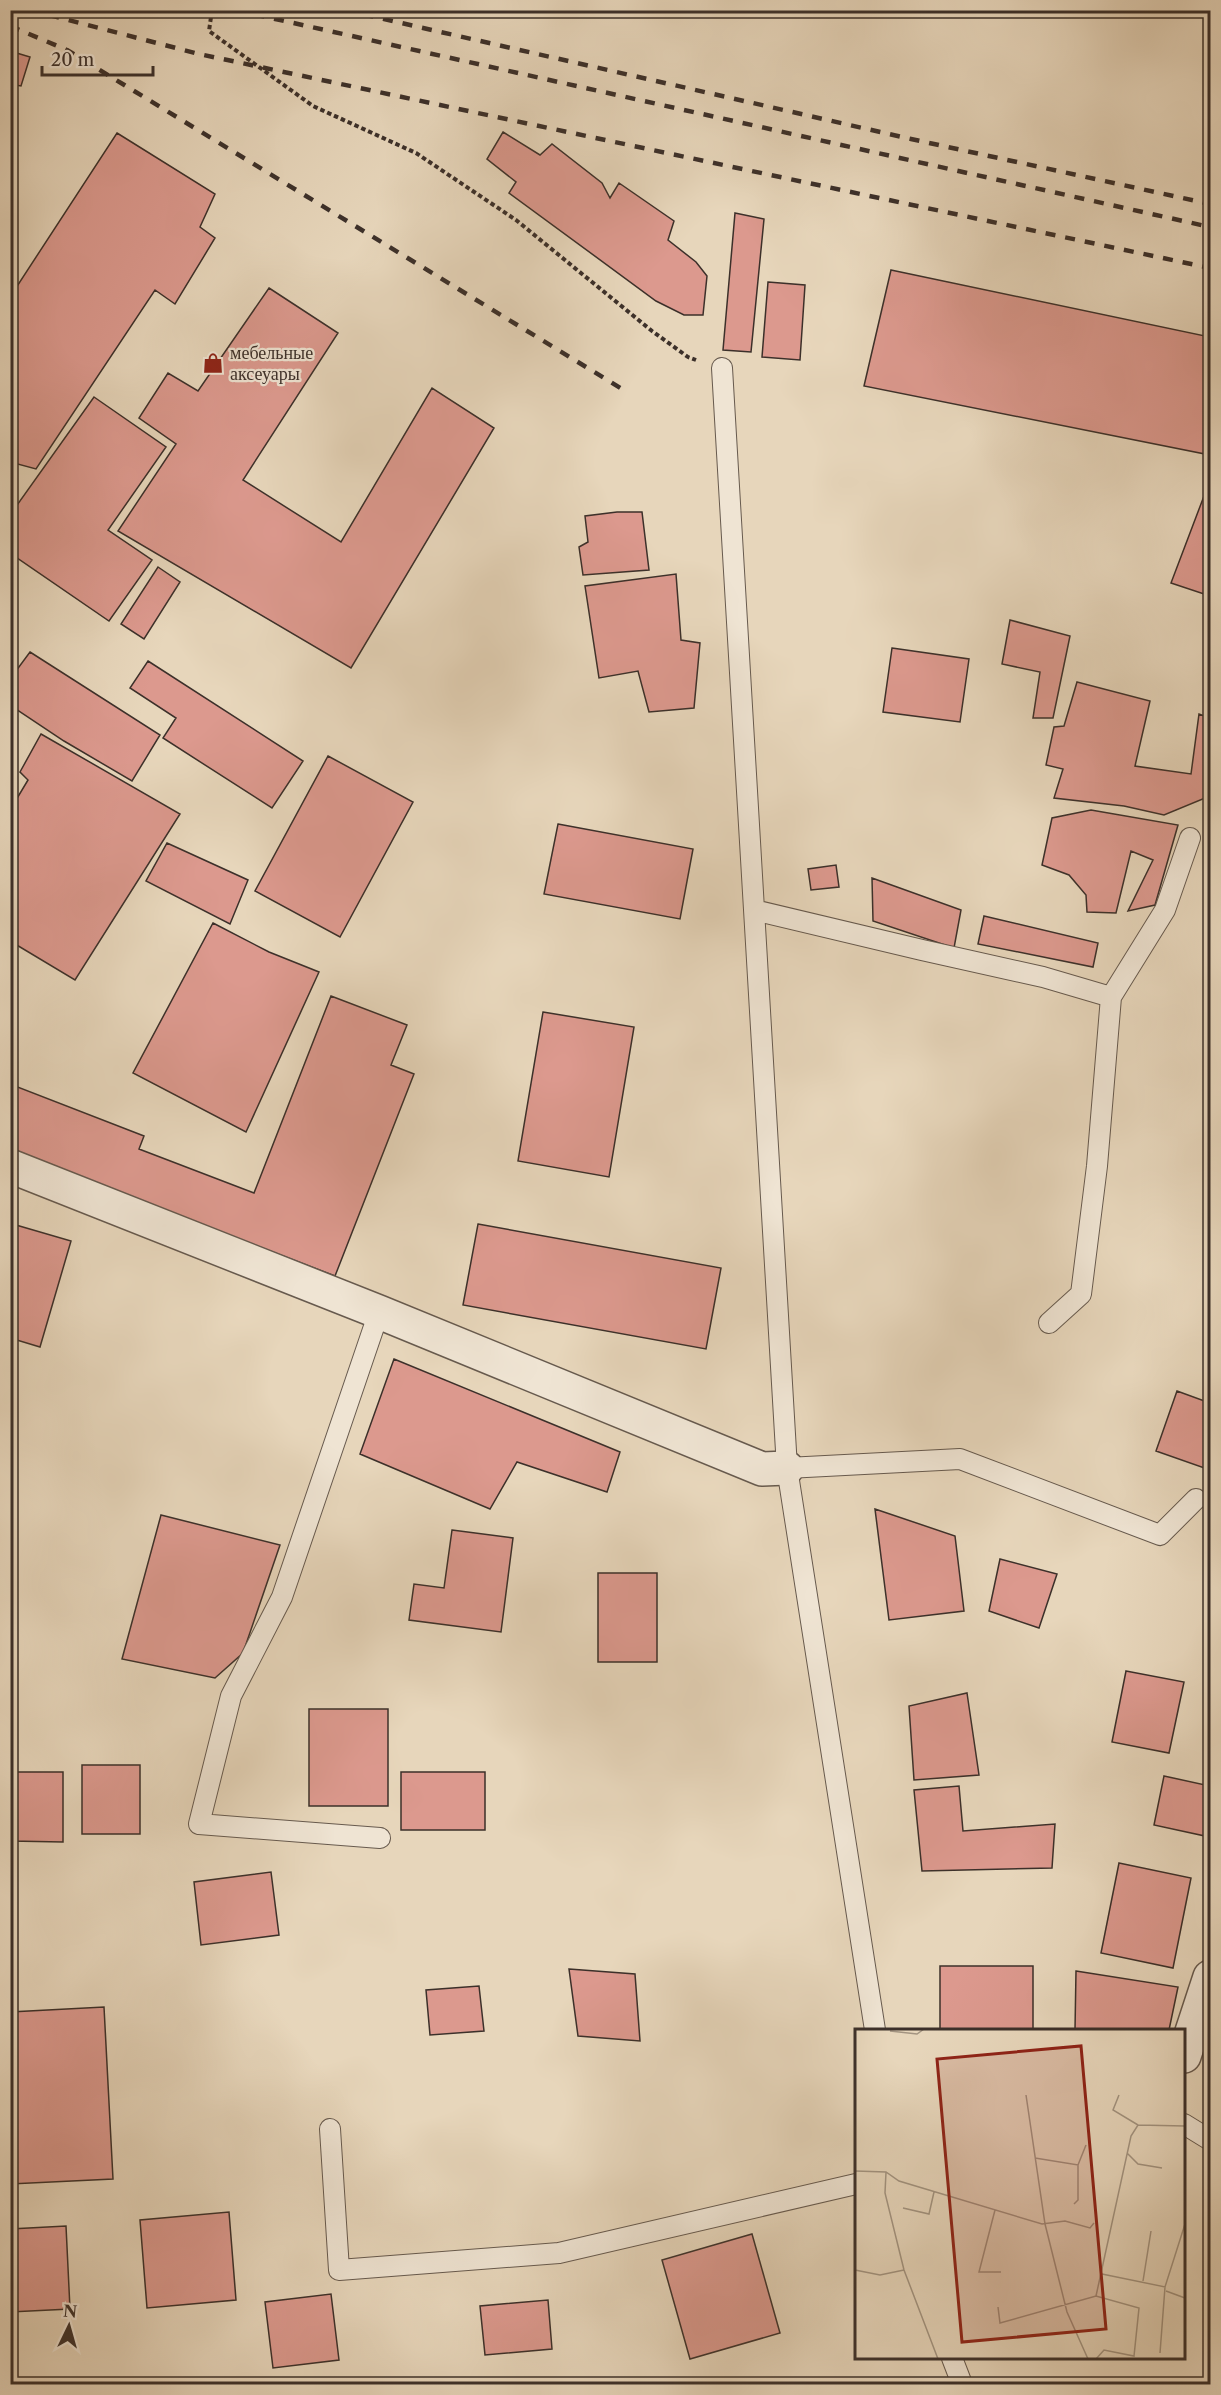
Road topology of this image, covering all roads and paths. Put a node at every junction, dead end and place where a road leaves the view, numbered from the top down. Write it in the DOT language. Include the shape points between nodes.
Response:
graph roads {
  1 [pos="212,10"];
  2 [pos="722,368"];
  3 [pos="1190,838"];
  4 [pos="754,910"];
  5 [pos="1111,997"];
  6 [pos="10,1166"];
  7 [pos="379,1312"];
  8 [pos="1049,1323"];
  9 [pos="787,1468"];
  10 [pos="1196,1499"];
  11 [pos="380,1838"];
  12 [pos="1210,1977"];
  13 [pos="875,2029"];
  14 [pos="1185,2053"];
  15 [pos="1185,2125"];
  16 [pos="330,2129"];
  17 [pos="1210,2140"];
  18 [pos="855,2184"];
  19 [pos="952,2359"];
  20 [pos="962,2385"];
  1 -- 2 [label="path" via="209,31 313,106 416,153 516,220 688,357"];
  2 -- 4 [label="lane"];
  3 -- 5 [label="lane" via="1165,910"];
  4 -- 5 [label="lane" via="1043,976"];
  4 -- 9 [label="lane"];
  5 -- 8 [label="lane" via="1097,1166 1081,1294"];
  6 -- 7 [label="street"];
  7 -- 9 [label="street" via="762,1469"];
  7 -- 11 [label="lane" via="282,1597 231,1696 199,1824"];
  9 -- 10 [label="lane" via="960,1459 1160,1535"];
  9 -- 13 [label="lane"];
  12 -- 14 [label="street"];
  15 -- 17 [label="lane"];
  16 -- 18 [label="lane" via="339,2270 559,2253"];
  19 -- 20 [label="lane"];
}
